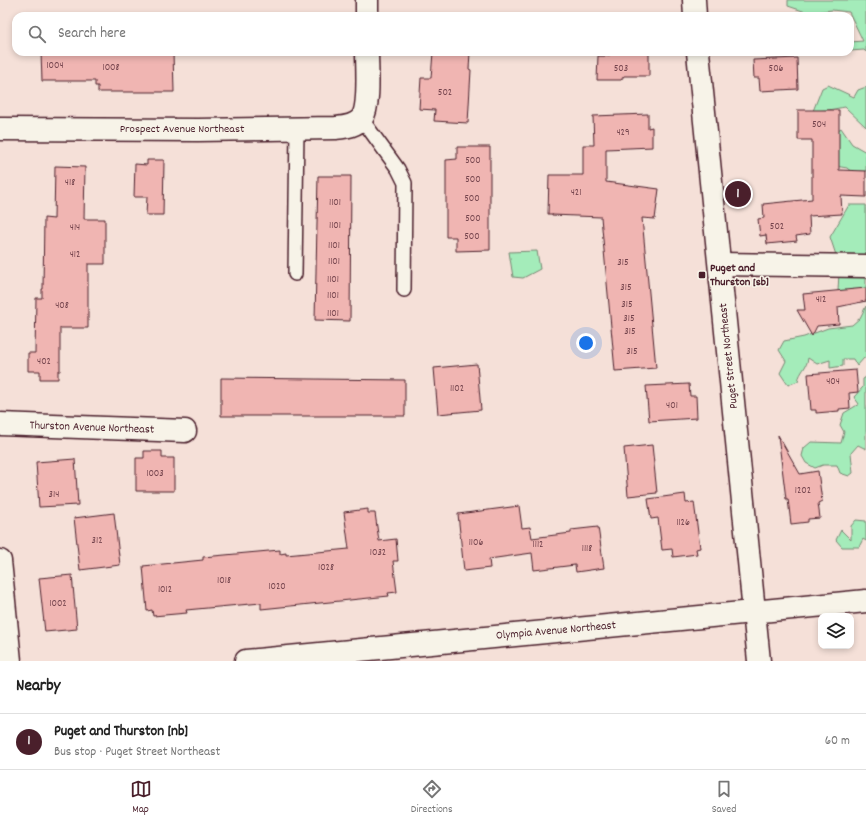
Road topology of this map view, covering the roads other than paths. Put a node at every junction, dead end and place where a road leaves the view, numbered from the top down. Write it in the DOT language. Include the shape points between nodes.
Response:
graph roads {
  1 [pos="367,0"];
  2 [pos="694,0"];
  3 [pos="367,12"];
  4 [pos="695,12"];
  5 [pos="367,56"];
  6 [pos="698,56"];
  7 [pos="362,118"];
  8 [pos="298,128"];
  9 [pos="0,129"];
  10 [pos="720,264"];
  11 [pos="866,266"];
  12 [pos="295,274"];
  13 [pos="404,290"];
  14 [pos="0,424"];
  15 [pos="185,431"];
  16 [pos="0,561"];
  17 [pos="866,601"];
  18 [pos="754,612"];
  19 [pos="383,654"];
  20 [pos="10,661"];
  21 [pos="246,661"];
  22 [pos="759,661"];
  1 -- 3 [label="street"];
  2 -- 4 [label="street"];
  5 -- 7 [label="street" via="366,104"];
  6 -- 10 [label="street, Puget Street Northeast"];
  7 -- 8 [label="street, Prospect Avenue Northeast" via="350,126"];
  7 -- 13 [label="lane" via="405,183"];
  8 -- 9 [label="street, Prospect Avenue Northeast"];
  8 -- 12 [label="lane"];
  10 -- 11 [label="street"];
  10 -- 18 [label="street, Puget Street Northeast"];
  14 -- 15 [label="street, Thurston Avenue Northeast"];
  16 -- 20 [label="street"];
  17 -- 18 [label="street, Olympia Avenue Northeast"];
  18 -- 19 [label="street, Olympia Avenue Northeast"];
  18 -- 22 [label="street, Puget Street Northeast"];
  19 -- 21 [label="street, Olympia Avenue Northeast"];
}
